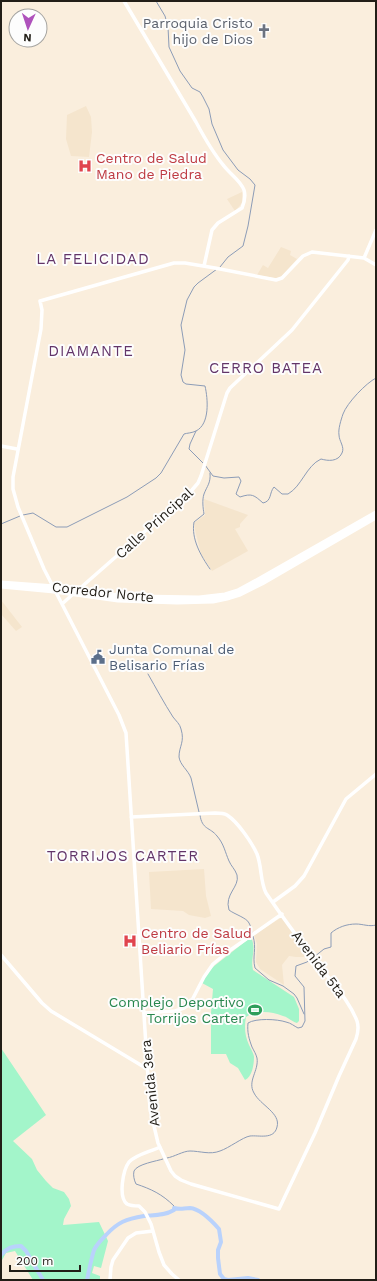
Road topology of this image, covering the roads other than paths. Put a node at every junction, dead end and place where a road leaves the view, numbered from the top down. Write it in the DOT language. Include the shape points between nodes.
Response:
graph roads {
  1 [pos="124,1"];
  2 [pos="376,230"];
  3 [pos="349,256"];
  4 [pos="364,258"];
  5 [pos="376,265"];
  6 [pos="204,266"];
  7 [pos="1,446"];
  8 [pos="17,449"];
  9 [pos="376,513"];
  10 [pos="376,517"];
  11 [pos="337,538"];
  12 [pos="328,542"];
  13 [pos="1,583"];
  14 [pos="1,586"];
  15 [pos="39,587"];
  16 [pos="71,596"];
  17 [pos="139,601"];
  18 [pos="177,602"];
  19 [pos="62,604"];
  20 [pos="376,774"];
  21 [pos="131,817"];
  22 [pos="273,902"];
  23 [pos="282,914"];
  24 [pos="1,955"];
  25 [pos="144,1013"];
  26 [pos="148,1068"];
  27 [pos="160,1147"];
  28 [pos="279,1209"];
  29 [pos="153,1231"];
  30 [pos="110,1280"];
  31 [pos="179,1280"];
  1 -- 6 [label="street" via="203,136 244,191 242,208 218,223 212,230"];
  2 -- 4 [label="street"];
  3 -- 4 [label="street"];
  3 -- 6 [label="street" via="308,253 282,278 276,280"];
  3 -- 16 [label="street, Calle Principal" via="292,330 230,388 198,483"];
  4 -- 5 [label="street"];
  6 -- 8 [label="street, Avenida 3era" via="174,263 40,301 41,329"];
  7 -- 8 [label="street"];
  8 -- 19 [label="street, Avenida 3era" via="12,482 14,493 44,569"];
  9 -- 11 [label="highway, Corredor Norte"];
  10 -- 11 [label="highway, Corredor Norte"];
  11 -- 12 [label="highway, Corredor Norte"];
  12 -- 18 [label="highway, Corredor Norte" via="238,591"];
  12 -- 18 [label="highway, Corredor Norte" via="240,594 213,601"];
  13 -- 15 [label="highway, Corredor Norte"];
  14 -- 15 [label="highway, Corredor Norte"];
  15 -- 17 [label="highway, Corredor Norte"];
  16 -- 17 [label="highway" via="112,602"];
  16 -- 19 [label="street, Calle Principal"];
  17 -- 18 [label="highway, Corredor Norte"];
  19 -- 21 [label="street, Avenida 3era" via="124,727"];
  20 -- 22 [label="street" via="346,799 304,876"];
  21 -- 22 [label="street, Avenida 5ta" via="197,813 227,815 249,839 257,855 263,887"];
  21 -- 25 [label="street, Avenida 3era"];
  22 -- 23 [label="street, Avenida 5ta"];
  23 -- 25 [label="street" via="210,968 190,1004 175,1011"];
  23 -- 28 [label="street, Avenida 5ta" via="348,1004 358,1023 358,1033"];
  24 -- 26 [label="street" via="51,1011"];
  25 -- 26 [label="street, Avenida 3era"];
  26 -- 27 [label="street, Avenida 3era" via="151,1117"];
  27 -- 28 [label="street, Avenida 3era" via="175,1176 181,1180"];
  27 -- 29 [label="street" via="134,1158 128,1164 122,1192 129,1205 139,1206 145,1212"];
  29 -- 30 [label="street" via="141,1232 128,1238 113,1260"];
  29 -- 31 [label="street" via="164,1265"];
}
